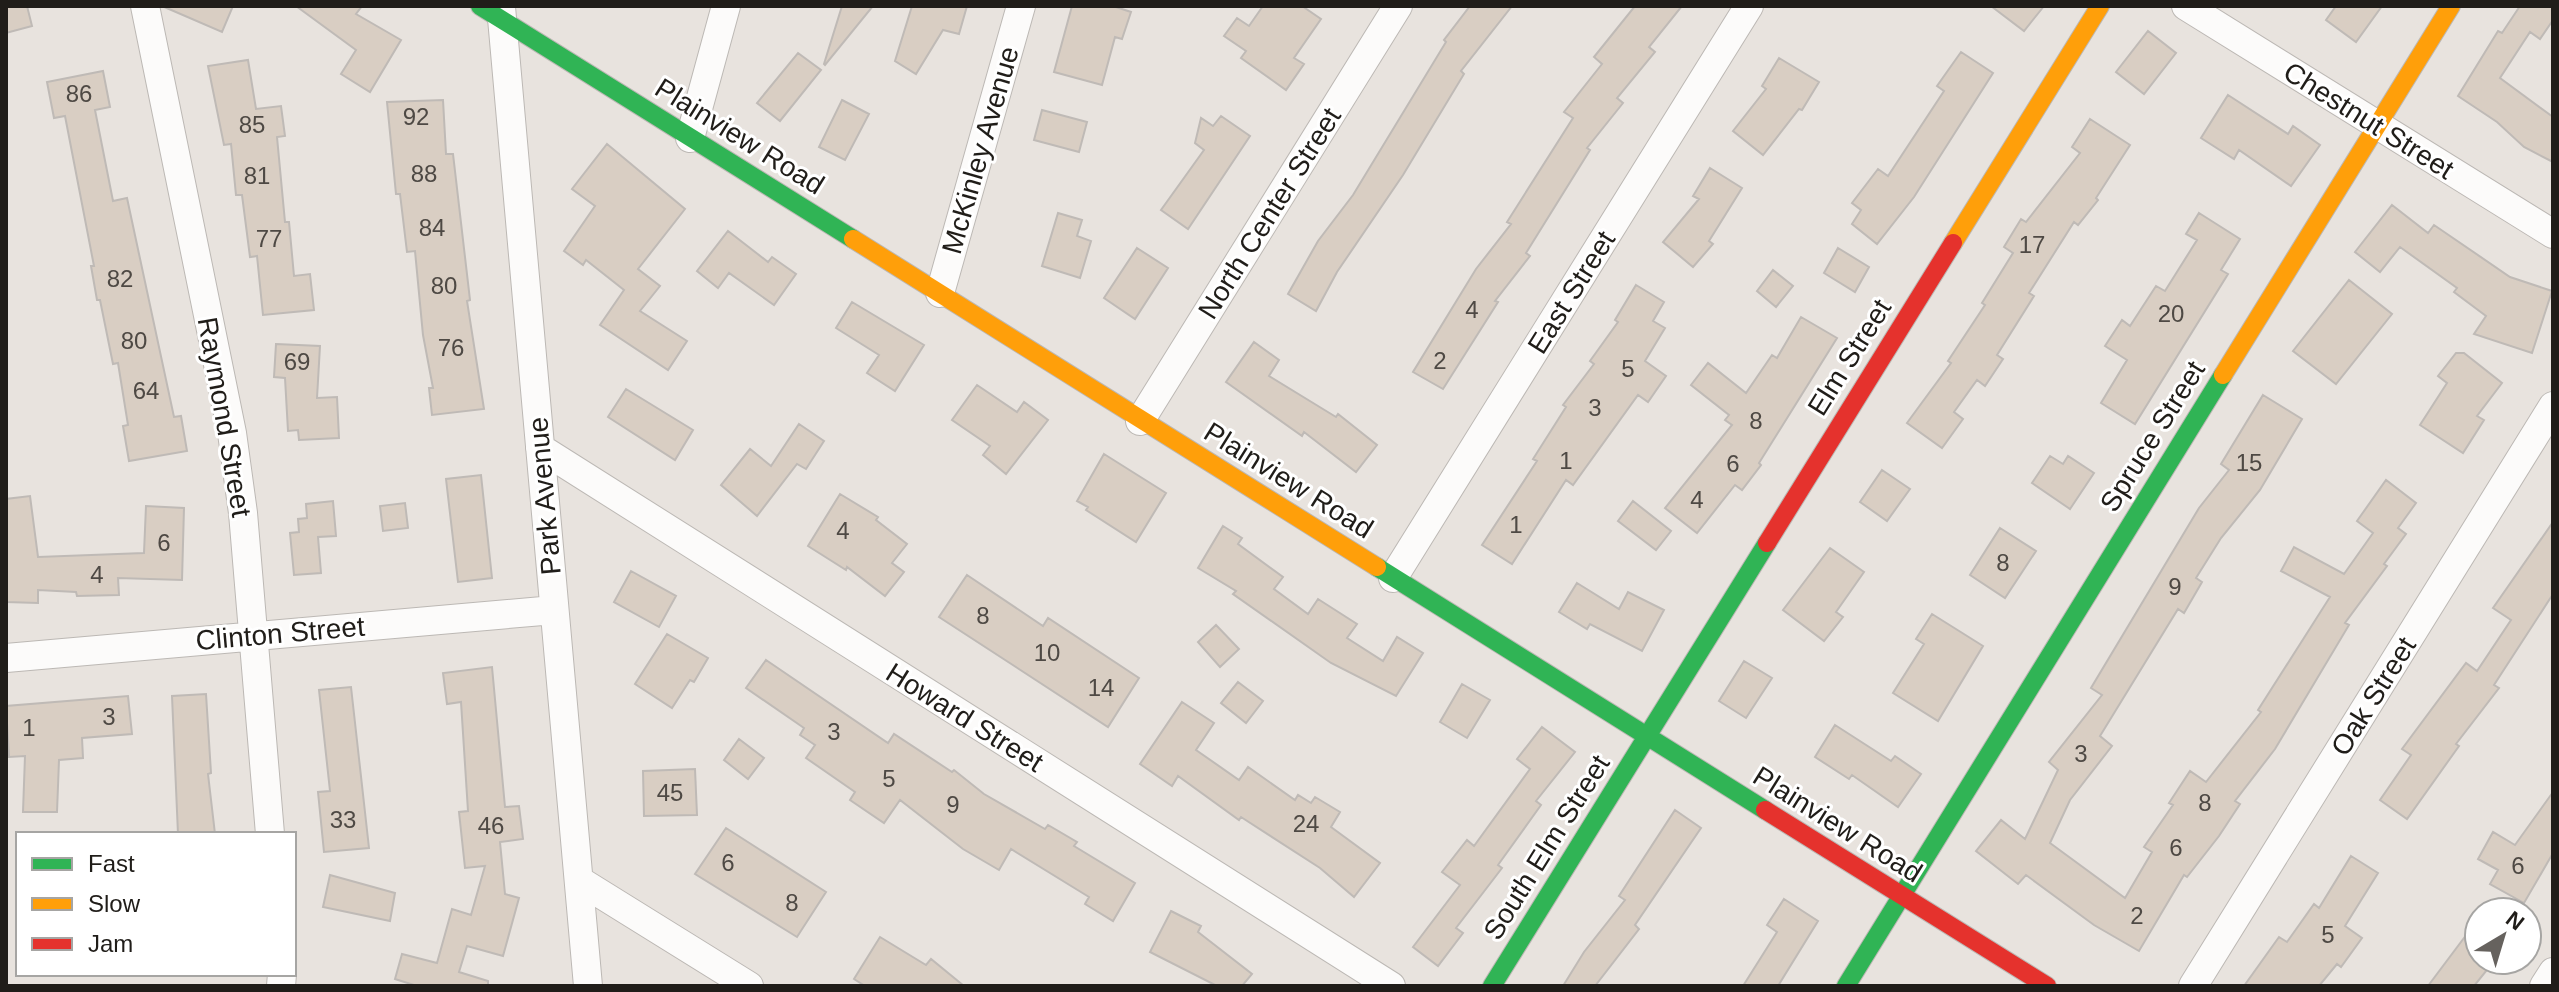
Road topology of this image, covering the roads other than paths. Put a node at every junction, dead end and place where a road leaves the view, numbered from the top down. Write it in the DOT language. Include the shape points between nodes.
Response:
graph roads {
  1 [pos="145,6"];
  2 [pos="726,6"];
  3 [pos="1021,6"];
  4 [pos="1398,6"];
  5 [pos="1749,6"];
  6 [pos="2100,6"];
  7 [pos="2186,6"];
  8 [pos="2451,6"];
  9 [pos="495,11"];
  10 [pos="2377,125"];
  11 [pos="690,138"];
  12 [pos="2553,234"];
  13 [pos="940,293"];
  14 [pos="2553,406"];
  15 [pos="1140,421"];
  16 [pos="540,448"];
  17 [pos="1393,578"];
  18 [pos="554,610"];
  19 [pos="253,636"];
  20 [pos="6,658"];
  21 [pos="1647,737"];
  22 [pos="270,832"];
  23 [pos="580,881"];
  24 [pos="1900,895"];
  25 [pos="2553,972"];
  26 [pos="588,986"];
  27 [pos="749,986"];
  28 [pos="1391,986"];
  29 [pos="1492,986"];
  30 [pos="1846,986"];
  31 [pos="2047,986"];
  32 [pos="2193,986"];
  33 [pos="2544,986"];
  1 -- 19 [label="street, Raymond Street" via="232,433"];
  2 -- 11 [label="street"];
  3 -- 13 [label="street, McKinley Avenue"];
  4 -- 15 [label="street, North Center Street"];
  5 -- 17 [label="street, East Street"];
  6 -- 21 [label="street, Elm Street"];
  7 -- 10 [label="street, Chestnut Street"];
  8 -- 10 [label="street, Spruce Street"];
  9 -- 11 [label="street, Plainview Road"];
  9 -- 16 [label="street, Park Avenue"];
  10 -- 12 [label="street, Chestnut Street"];
  10 -- 24 [label="street, Spruce Street"];
  11 -- 13 [label="street, Plainview Road"];
  13 -- 15 [label="street, Plainview Road"];
  14 -- 32 [label="street, Oak Street"];
  15 -- 17 [label="street, Plainview Road"];
  16 -- 18 [label="street, Park Avenue"];
  16 -- 28 [label="street, Howard Street"];
  17 -- 21 [label="street, Plainview Road"];
  18 -- 19 [label="street, Clinton Street"];
  18 -- 23 [label="street, Park Avenue"];
  19 -- 20 [label="street, Clinton Street"];
  19 -- 22 [label="street, Raymond Street"];
  21 -- 24 [label="street, Plainview Road"];
  21 -- 29 [label="street, South Elm Street"];
  23 -- 26 [label="street, Park Avenue"];
  23 -- 27 [label="street"];
  24 -- 30 [label="street, Spruce Street"];
  24 -- 31 [label="street, Plainview Road"];
  25 -- 33 [label="street"];
}
